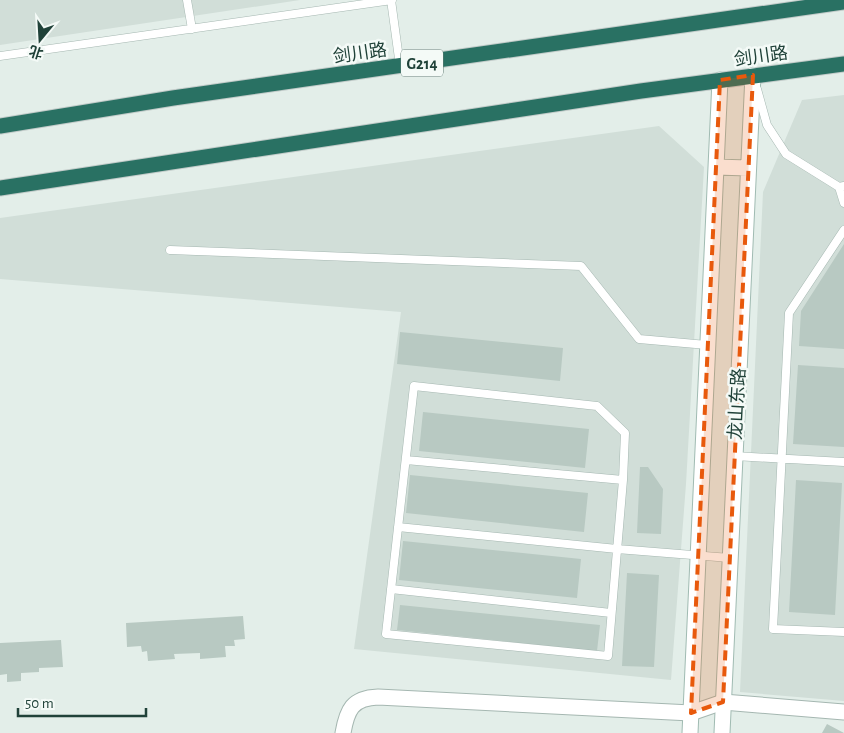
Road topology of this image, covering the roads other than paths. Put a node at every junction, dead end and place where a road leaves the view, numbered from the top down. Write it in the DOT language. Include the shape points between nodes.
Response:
graph roads {
  1 [pos="187,0"];
  2 [pos="391,0"];
  3 [pos="844,2"];
  4 [pos="192,29"];
  5 [pos="0,56"];
  6 [pos="844,64"];
  7 [pos="400,66"];
  8 [pos="753,75"];
  9 [pos="720,80"];
  10 [pos="0,126"];
  11 [pos="716,167"];
  12 [pos="748,168"];
  13 [pos="842,186"];
  14 [pos="0,188"];
  15 [pos="844,203"];
  16 [pos="844,230"];
  17 [pos="170,250"];
  18 [pos="707,345"];
  19 [pos="734,456"];
  20 [pos="782,459"];
  21 [pos="406,460"];
  22 [pos="844,462"];
  23 [pos="623,480"];
  24 [pos="398,527"];
  25 [pos="617,549"];
  26 [pos="698,556"];
  27 [pos="730,558"];
  28 [pos="391,589"];
  29 [pos="611,613"];
  30 [pos="844,632"];
  31 [pos="723,702"];
  32 [pos="844,712"];
  33 [pos="691,713"];
  34 [pos="343,733"];
  35 [pos="690,733"];
  36 [pos="722,733"];
  1 -- 4 [label="lane"];
  2 -- 4 [label="lane"];
  2 -- 7 [label="lane"];
  3 -- 7 [label="highway, 剑川路 / G214"];
  4 -- 5 [label="lane"];
  6 -- 8 [label="highway, 剑川路"];
  7 -- 10 [label="highway, 剑川路 / G214"];
  8 -- 9 [label="highway, 剑川路"];
  8 -- 12 [label="street, 龙山东路"];
  8 -- 13 [label="lane" via="767,125 786,154"];
  9 -- 11 [label="street, 龙山东路"];
  9 -- 14 [label="highway, 剑川路"];
  11 -- 12 [label="street"];
  11 -- 18 [label="street, 龙山东路"];
  12 -- 19 [label="street, 龙山东路"];
  13 -- 15 [label="lane"];
  16 -- 20 [label="lane" via="789,314"];
  17 -- 18 [label="lane" via="580,266 639,339"];
  18 -- 26 [label="street, 龙山东路"];
  19 -- 20 [label="lane"];
  19 -- 27 [label="street, 龙山东路"];
  20 -- 22 [label="lane"];
  20 -- 30 [label="lane" via="773,629"];
  21 -- 23 [label="lane"];
  21 -- 23 [label="lane" via="414,386 597,406 625,433"];
  21 -- 24 [label="lane"];
  23 -- 25 [label="lane"];
  24 -- 25 [label="lane"];
  24 -- 28 [label="lane"];
  25 -- 26 [label="lane"];
  25 -- 29 [label="lane"];
  26 -- 27 [label="lane"];
  26 -- 33 [label="street, 龙山东路"];
  27 -- 31 [label="street, 龙山东路"];
  28 -- 29 [label="lane"];
  28 -- 29 [label="lane" via="386,634 608,656"];
  31 -- 32 [label="street"];
  31 -- 33 [label="street"];
  31 -- 36 [label="street, 龙山东路"];
  33 -- 34 [label="street" via="368,697 352,707"];
  33 -- 35 [label="street, 龙山东路"];
}
